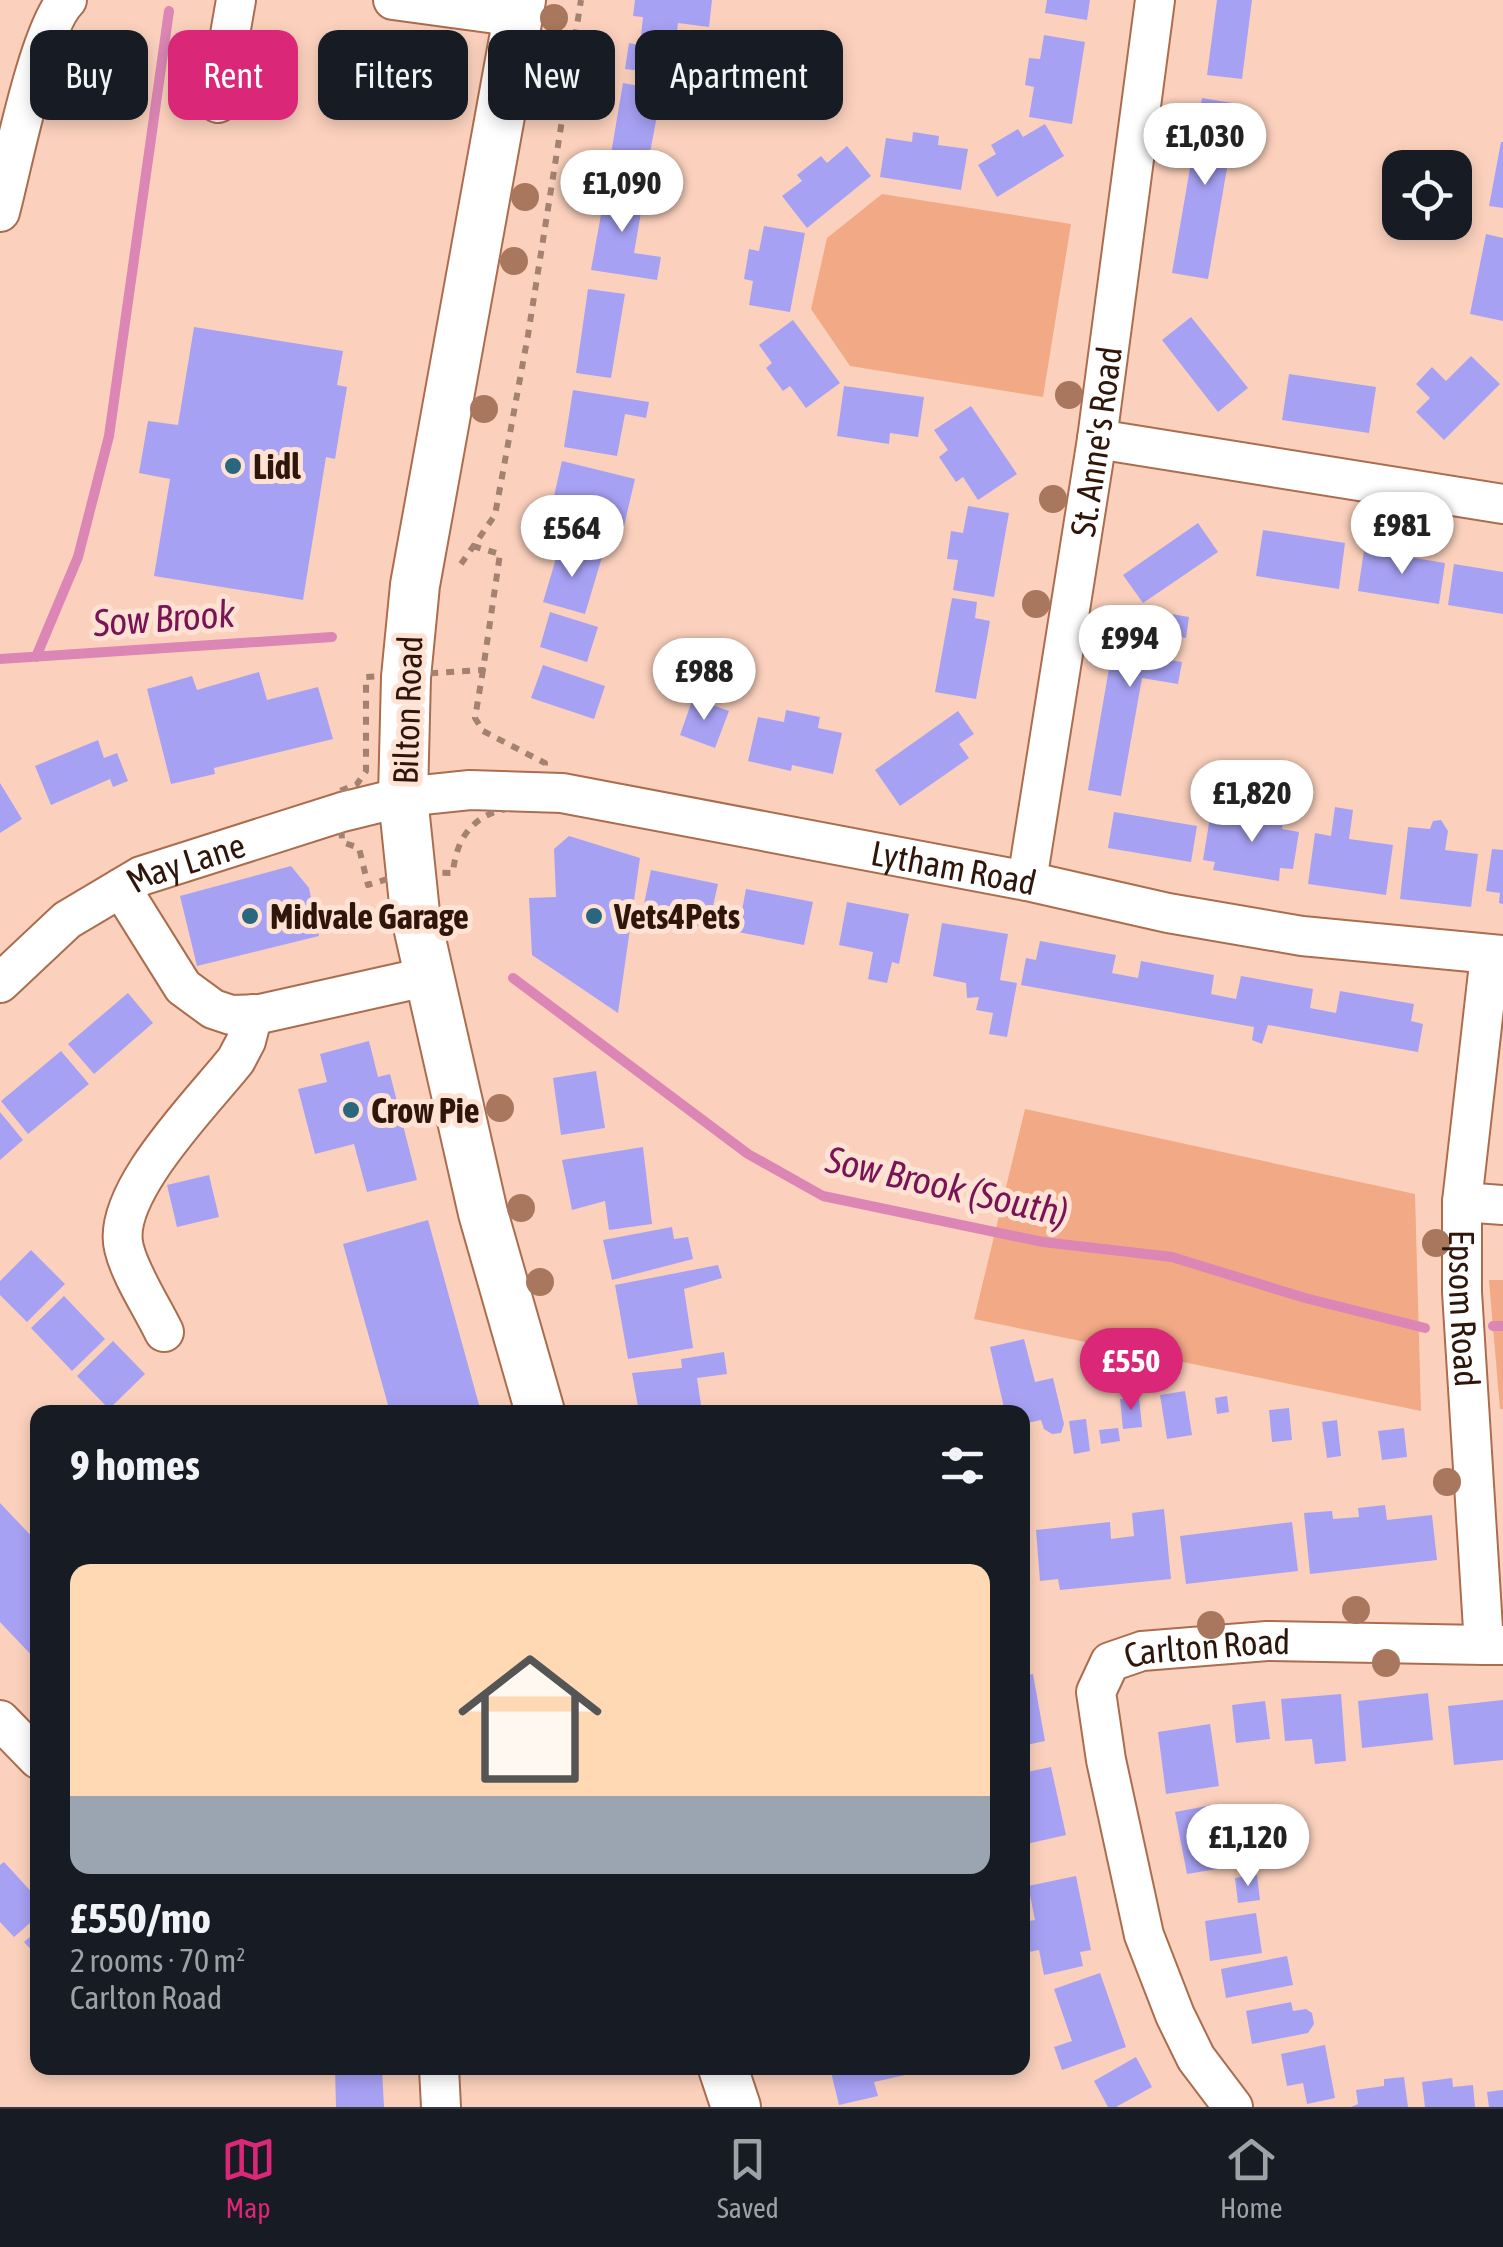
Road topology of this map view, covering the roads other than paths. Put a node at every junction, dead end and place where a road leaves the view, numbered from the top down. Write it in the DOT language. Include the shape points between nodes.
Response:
graph roads {
  1 [pos="67,0"];
  2 [pos="236,0"];
  3 [pos="393,0"];
  4 [pos="1155,0"];
  5 [pos="519,8"];
  6 [pos="231,30"];
  7 [pos="0,212"];
  8 [pos="1097,439"];
  9 [pos="1503,504"];
  10 [pos="403,797"];
  11 [pos="1026,881"];
  12 [pos="121,888"];
  13 [pos="1497,955"];
  14 [pos="430,976"];
  15 [pos="0,984"];
  16 [pos="254,1014"];
  17 [pos="1462,1202"];
  18 [pos="1503,1205"];
  19 [pos="164,1332"];
  20 [pos="538,1405"];
  21 [pos="1494,1645"];
  22 [pos="0,1720"];
  23 [pos="30,1751"];
  24 [pos="439,2075"];
  25 [pos="726,2075"];
  26 [pos="441,2107"];
  27 [pos="736,2107"];
  28 [pos="1234,2107"];
  1 -- 7 [label="street" via="45,40"];
  2 -- 6 [label="street"];
  3 -- 5 [label="street" via="437,8"];
  4 -- 8 [label="street, St. Anne's Road"];
  5 -- 10 [label="main road, Bilton Road" via="415,586"];
  8 -- 9 [label="street"];
  8 -- 11 [label="street, St. Anne's Road"];
  10 -- 11 [label="street, Lytham Road" via="470,790 562,793"];
  10 -- 12 [label="street, May Lane" via="234,845"];
  10 -- 14 [label="main road, Bilton Road" via="415,914"];
  11 -- 13 [label="street, Lytham Road" via="1302,936"];
  12 -- 15 [label="street, May Lane" via="67,920"];
  12 -- 16 [label="street" via="183,987 213,1009"];
  13 -- 17 [label="street, Epsom Road"];
  14 -- 16 [label="street"];
  14 -- 20 [label="main road, Bilton Road" via="483,1213"];
  16 -- 19 [label="street" via="236,1060 140,1180 122,1222 124,1248"];
  17 -- 18 [label="street"];
  17 -- 21 [label="street, Epsom Road" via="1462,1292"];
  21 -- 28 [label="street, Carlton Road" via="1268,1641 1142,1652 1110,1662 1096,1692 1144,1936 1196,2058"];
  22 -- 23 [label="street"];
  24 -- 26 [label="street"];
  25 -- 27 [label="main road"];
}
